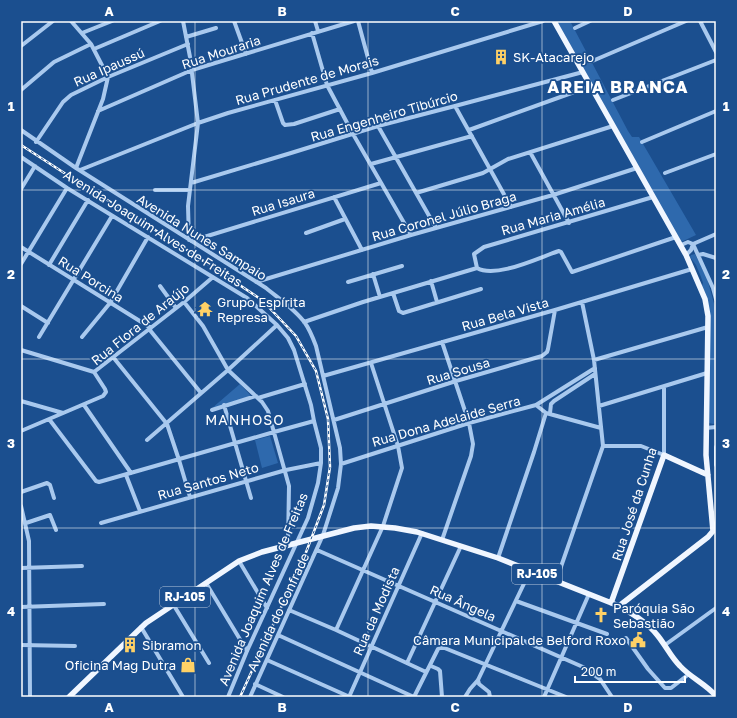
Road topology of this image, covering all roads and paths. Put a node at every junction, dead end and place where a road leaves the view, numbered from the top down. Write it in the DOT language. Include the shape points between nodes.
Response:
graph roads {
  1 [pos="53,21"];
  2 [pos="71,21"];
  3 [pos="112,21"];
  4 [pos="160,21"];
  5 [pos="183,21"];
  6 [pos="234,21"];
  7 [pos="315,21"];
  8 [pos="354,21"];
  9 [pos="358,21"];
  10 [pos="543,21"];
  11 [pos="554,21"];
  12 [pos="590,21"];
  13 [pos="686,21"];
  14 [pos="700,21"];
  15 [pos="216,28"];
  16 [pos="575,28"];
  17 [pos="318,31"];
  18 [pos="82,33"];
  19 [pos="312,33"];
  20 [pos="186,37"];
  21 [pos="188,44"];
  22 [pos="21,46"];
  23 [pos="92,46"];
  24 [pos="716,52"];
  25 [pos="246,54"];
  26 [pos="716,60"];
  27 [pos="590,62"];
  28 [pos="192,70"];
  29 [pos="372,72"];
  30 [pos="583,72"];
  31 [pos="108,77"];
  32 [pos="327,85"];
  33 [pos="591,86"];
  34 [pos="21,90"];
  35 [pos="275,100"];
  36 [pos="613,100"];
  37 [pos="455,106"];
  38 [pos="340,109"];
  39 [pos="98,111"];
  40 [pos="716,111"];
  41 [pos="198,123"];
  42 [pos="378,126"];
  43 [pos="613,126"];
  44 [pos="21,130"];
  45 [pos="468,130"];
  46 [pos="353,134"];
  47 [pos="472,136"];
  48 [pos="36,142"];
  49 [pos="642,142"];
  50 [pos="530,152"];
  51 [pos="716,154"];
  52 [pos="21,157"];
  53 [pos="396,157"];
  54 [pos="370,164"];
  55 [pos="35,166"];
  56 [pos="637,168"];
  57 [pos="78,170"];
  58 [pos="490,170"];
  59 [pos="665,173"];
  60 [pos="191,183"];
  61 [pos="381,183"];
  62 [pos="66,188"];
  63 [pos="21,189"];
  64 [pos="155,190"];
  65 [pos="190,190"];
  66 [pos="416,193"];
  67 [pos="553,194"];
  68 [pos="334,197"];
  69 [pos="653,197"];
  70 [pos="88,200"];
  71 [pos="511,207"];
  72 [pos="112,216"];
  73 [pos="345,219"];
  74 [pos="569,223"];
  75 [pos="436,228"];
  76 [pos="306,232"];
  77 [pos="411,235"];
  78 [pos="714,236"];
  79 [pos="148,237"];
  80 [pos="676,237"];
  81 [pos="190,241"];
  82 [pos="693,244"];
  83 [pos="681,245"];
  84 [pos="21,247"];
  85 [pos="362,250"];
  86 [pos="29,252"];
  87 [pos="686,255"];
  88 [pos="698,255"];
  89 [pos="716,258"];
  90 [pos="21,264"];
  91 [pos="49,265"];
  92 [pos="402,266"];
  93 [pos="478,268"];
  94 [pos="692,269"];
  95 [pos="373,274"];
  96 [pos="213,277"];
  97 [pos="74,280"];
  98 [pos="431,281"];
  99 [pos="256,282"];
  100 [pos="348,282"];
  101 [pos="160,286"];
  102 [pos="481,288"];
  103 [pos="715,289"];
  104 [pos="394,293"];
  105 [pos="380,297"];
  106 [pos="716,299"];
  107 [pos="184,302"];
  108 [pos="438,302"];
  109 [pos="582,302"];
  110 [pos="110,303"];
  111 [pos="21,306"];
  112 [pos="176,308"];
  113 [pos="555,310"];
  114 [pos="304,322"];
  115 [pos="48,323"];
  116 [pos="277,325"];
  117 [pos="708,327"];
  118 [pos="150,329"];
  119 [pos="39,337"];
  120 [pos="82,337"];
  121 [pos="442,342"];
  122 [pos="21,350"];
  123 [pos="113,357"];
  124 [pos="594,360"];
  125 [pos="370,363"];
  126 [pos="595,368"];
  127 [pos="228,370"];
  128 [pos="94,372"];
  129 [pos="595,374"];
  130 [pos="707,374"];
  131 [pos="323,376"];
  132 [pos="456,381"];
  133 [pos="305,384"];
  134 [pos="664,387"];
  135 [pos="201,394"];
  136 [pos="257,397"];
  137 [pos="21,401"];
  138 [pos="384,404"];
  139 [pos="84,405"];
  140 [pos="224,405"];
  141 [pos="536,405"];
  142 [pos="599,406"];
  143 [pos="212,410"];
  144 [pos="63,413"];
  145 [pos="548,413"];
  146 [pos="49,419"];
  147 [pos="334,420"];
  148 [pos="314,421"];
  149 [pos="469,423"];
  150 [pos="167,424"];
  151 [pos="716,427"];
  152 [pos="601,428"];
  153 [pos="706,428"];
  154 [pos="21,431"];
  155 [pos="274,432"];
  156 [pos="147,440"];
  157 [pos="236,442"];
  158 [pos="398,446"];
  159 [pos="603,446"];
  160 [pos="716,447"];
  161 [pos="664,455"];
  162 [pos="179,460"];
  163 [pos="321,463"];
  164 [pos="341,464"];
  165 [pos="716,465"];
  166 [pos="286,470"];
  167 [pos="131,473"];
  168 [pos="126,475"];
  169 [pos="708,475"];
  170 [pos="247,481"];
  171 [pos="21,492"];
  172 [pos="190,497"];
  173 [pos="54,498"];
  174 [pos="251,498"];
  175 [pos="714,504"];
  176 [pos="21,506"];
  177 [pos="140,511"];
  178 [pos="26,523"];
  179 [pos="101,523"];
  180 [pos="383,526"];
  181 [pos="56,530"];
  182 [pos="422,534"];
  183 [pos="323,535"];
  184 [pos="442,540"];
  185 [pos="297,542"];
  186 [pos="288,544"];
  187 [pos="461,546"];
  188 [pos="317,550"];
  189 [pos="498,558"];
  190 [pos="239,561"];
  191 [pos="82,566"];
  192 [pos="21,568"];
  193 [pos="29,568"];
  194 [pos="363,571"];
  195 [pos="530,571"];
  196 [pos="556,581"];
  197 [pos="206,583"];
  198 [pos="398,586"];
  199 [pos="589,594"];
  200 [pos="516,601"];
  201 [pos="435,602"];
  202 [pos="611,603"];
  203 [pos="104,604"];
  204 [pos="173,604"];
  205 [pos="619,606"];
  206 [pos="21,607"];
  207 [pos="29,607"];
  208 [pos="267,608"];
  209 [pos="716,608"];
  210 [pos="289,610"];
  211 [pos="576,623"];
  212 [pos="142,627"];
  213 [pos="336,630"];
  214 [pos="502,631"];
  215 [pos="607,634"];
  216 [pos="278,635"];
  217 [pos="626,638"];
  218 [pos="21,645"];
  219 [pos="29,645"];
  220 [pos="665,645"];
  221 [pos="75,646"];
  222 [pos="372,646"];
  223 [pos="247,651"];
  224 [pos="562,657"];
  225 [pos="267,660"];
  226 [pos="209,663"];
  227 [pos="407,663"];
  228 [pos="486,665"];
  229 [pos="431,666"];
  230 [pos="360,672"];
  231 [pos="426,672"];
  232 [pos="690,674"];
  233 [pos="478,680"];
  234 [pos="255,684"];
  235 [pos="547,690"];
  236 [pos="716,696"];
  237 [pos="30,697"];
  238 [pos="69,697"];
  239 [pos="183,697"];
  240 [pos="228,697"];
  241 [pos="250,697"];
  242 [pos="283,697"];
  243 [pos="349,697"];
  244 [pos="414,697"];
  245 [pos="442,697"];
  246 [pos="465,697"];
  247 [pos="490,697"];
  248 [pos="544,697"];
  249 [pos="566,697"];
  250 [pos="612,697"];
  1 -- 22 [label="street"];
  2 -- 18 [label="street"];
  3 -- 18 [label="street"];
  4 -- 23 [label="street"];
  5 -- 20 [label="street"];
  6 -- 25 [label="street"];
  7 -- 17 [label="street"];
  8 -- 17 [label="street, Rua Mouraria"];
  9 -- 29 [label="street"];
  10 -- 29 [label="street, Rua Prudente de Morais"];
  11 -- 30 [label="main road"];
  12 -- 16 [label="street"];
  13 -- 27 [label="street"];
  14 -- 24 [label="street"];
  15 -- 20 [label="street"];
  17 -- 19 [label="street, Rua Mouraria"];
  18 -- 23 [label="street"];
  19 -- 25 [label="street, Rua Mouraria"];
  19 -- 32 [label="street"];
  20 -- 21 [label="street"];
  21 -- 28 [label="street"];
  21 -- 31 [label="street, Rua Ipaussú"];
  23 -- 31 [label="street"];
  23 -- 34 [label="street" via="54,62"];
  25 -- 28 [label="street, Rua Mouraria"];
  26 -- 36 [label="street"];
  28 -- 39 [label="street, Rua Mouraria"];
  28 -- 41 [label="street"];
  29 -- 32 [label="street, Rua Prudente de Morais"];
  30 -- 33 [label="main road"];
  30 -- 37 [label="street, Rua Engenheiro Tibúrcio"];
  31 -- 39 [label="street"];
  31 -- 48 [label="street, Rua Ipaussú" via="71,95 63,102"];
  32 -- 35 [label="street, Rua Prudente de Morais"];
  32 -- 38 [label="street"];
  33 -- 43 [label="main road"];
  33 -- 45 [label="street"];
  35 -- 38 [label="street" via="285,125"];
  35 -- 41 [label="street, Rua Prudente de Morais"];
  37 -- 42 [label="street, Rua Engenheiro Tibúrcio"];
  37 -- 45 [label="street"];
  38 -- 46 [label="street"];
  39 -- 57 [label="street"];
  40 -- 49 [label="street"];
  41 -- 57 [label="street, Rua Prudente de Morais"];
  41 -- 60 [label="street"];
  42 -- 46 [label="street, Rua Engenheiro Tibúrcio"];
  42 -- 53 [label="street"];
  43 -- 50 [label="street"];
  43 -- 56 [label="main road"];
  44 -- 48 [label="street, Avenida Nunes Sampaio"];
  45 -- 47 [label="street"];
  46 -- 54 [label="street"];
  46 -- 60 [label="street, Rua Engenheiro Tibúrcio"];
  47 -- 53 [label="street"];
  47 -- 58 [label="street"];
  48 -- 57 [label="street, Avenida Nunes Sampaio"];
  50 -- 58 [label="street" via="508,159"];
  50 -- 67 [label="street"];
  51 -- 59 [label="street"];
  52 -- 55 [label="street, Avenida Joaquim Alves de Freitas"];
  53 -- 54 [label="street"];
  53 -- 66 [label="street"];
  54 -- 61 [label="street"];
  55 -- 62 [label="street, Avenida Joaquim Alves de Freitas"];
  55 -- 63 [label="street"];
  56 -- 67 [label="street, Rua Coronel Júlio Braga"];
  56 -- 69 [label="main road"];
  57 -- 81 [label="street, Avenida Nunes Sampaio"];
  58 -- 66 [label="street"];
  58 -- 71 [label="street"];
  60 -- 65 [label="street"];
  61 -- 68 [label="street, Rua Isaura"];
  61 -- 77 [label="street"];
  62 -- 70 [label="street, Avenida Joaquim Alves de Freitas"];
  62 -- 86 [label="street"];
  64 -- 65 [label="street"];
  65 -- 81 [label="street"];
  66 -- 75 [label="street"];
  67 -- 71 [label="street, Rua Coronel Júlio Braga"];
  67 -- 74 [label="street"];
  68 -- 73 [label="street"];
  68 -- 81 [label="street, Rua Isaura"];
  69 -- 74 [label="street, Rua Maria Amélia"];
  69 -- 80 [label="main road"];
  70 -- 72 [label="street, Avenida Joaquim Alves de Freitas"];
  70 -- 91 [label="street"];
  71 -- 75 [label="street, Rua Coronel Júlio Braga"];
  72 -- 79 [label="street, Avenida Joaquim Alves de Freitas"];
  72 -- 97 [label="street"];
  73 -- 76 [label="street"];
  73 -- 85 [label="street"];
  74 -- 93 [label="street, Rua Maria Amélia" via="484,247 474,254"];
  75 -- 77 [label="street, Rua Coronel Júlio Braga"];
  77 -- 85 [label="street, Rua Coronel Júlio Braga"];
  78 -- 82 [label="street"];
  79 -- 96 [label="street, Avenida Joaquim Alves de Freitas"];
  79 -- 110 [label="street"];
  80 -- 83 [label="main road"];
  80 -- 93 [label="street" via="572,272 559,251 508,268 492,271"];
  81 -- 99 [label="street, Avenida Nunes Sampaio"];
  82 -- 83 [label="street" via="688,242"];
  82 -- 87 [label="street"];
  82 -- 88 [label="street"];
  83 -- 87 [label="main road"];
  84 -- 86 [label="street, Rua Porcina"];
  85 -- 99 [label="street, Rua Coronel Júlio Braga"];
  86 -- 90 [label="street"];
  86 -- 91 [label="street, Rua Porcina"];
  87 -- 94 [label="main road"];
  88 -- 89 [label="street"];
  88 -- 103 [label="street"];
  91 -- 97 [label="street, Rua Porcina"];
  92 -- 95 [label="street"];
  93 -- 98 [label="street"];
  94 -- 109 [label="street, Rua Bela Vista"];
  94 -- 117 [label="main road" via="705,299"];
  95 -- 100 [label="street"];
  95 -- 105 [label="street"];
  96 -- 107 [label="street, Rua Flora de Araújo"];
  96 -- 116 [label="street, Avenida Joaquim Alves de Freitas" via="246,298"];
  97 -- 110 [label="street, Rua Porcina"];
  97 -- 115 [label="street"];
  98 -- 104 [label="street"];
  98 -- 108 [label="street"];
  99 -- 114 [label="street, Avenida Nunes Sampaio"];
  101 -- 112 [label="street"];
  102 -- 108 [label="street"];
  103 -- 106 [label="street"];
  104 -- 105 [label="street"];
  104 -- 108 [label="street" via="399,311 402,313"];
  105 -- 114 [label="street"];
  107 -- 112 [label="street, Rua Flora de Araújo"];
  107 -- 127 [label="street" via="203,326"];
  109 -- 113 [label="street, Rua Bela Vista"];
  109 -- 124 [label="street"];
  110 -- 118 [label="street, Rua Porcina"];
  110 -- 120 [label="street"];
  111 -- 115 [label="street"];
  112 -- 118 [label="street, Rua Flora de Araújo"];
  113 -- 121 [label="street, Rua Bela Vista"];
  113 -- 132 [label="street, Rua Sousa" via="548,349 544,355"];
  114 -- 131 [label="street, Avenida Nunes Sampaio" via="316,346"];
  115 -- 119 [label="street"];
  116 -- 127 [label="street"];
  116 -- 133 [label="street, Avenida Joaquim Alves de Freitas" via="291,343"];
  117 -- 124 [label="street"];
  117 -- 130 [label="main road"];
  118 -- 123 [label="street, Rua Flora de Araújo"];
  118 -- 135 [label="street, Rua Porcina"];
  121 -- 125 [label="street, Rua Bela Vista"];
  121 -- 132 [label="street"];
  122 -- 128 [label="street"];
  123 -- 128 [label="street, Rua Flora de Araújo"];
  123 -- 150 [label="street"];
  124 -- 126 [label="street"];
  125 -- 131 [label="street, Rua Bela Vista"];
  125 -- 138 [label="street"];
  126 -- 129 [label="street"];
  126 -- 141 [label="street"];
  127 -- 135 [label="street"];
  127 -- 136 [label="street"];
  128 -- 139 [label="street, Rua Flora de Araújo" via="106,392"];
  129 -- 142 [label="street"];
  129 -- 145 [label="street" via="554,401"];
  130 -- 134 [label="street"];
  130 -- 153 [label="main road"];
  131 -- 147 [label="street, Avenida Nunes Sampaio"];
  132 -- 138 [label="street, Rua Sousa"];
  132 -- 149 [label="street"];
  133 -- 136 [label="street"];
  133 -- 148 [label="street, Avenida Joaquim Alves de Freitas"];
  134 -- 142 [label="street"];
  134 -- 161 [label="street, Rua José da Cunha"];
  135 -- 150 [label="street"];
  136 -- 140 [label="street"];
  136 -- 155 [label="street" via="268,411"];
  137 -- 144 [label="street"];
  138 -- 147 [label="street, Rua Sousa"];
  138 -- 158 [label="street"];
  139 -- 144 [label="street, Rua Flora de Araújo"];
  139 -- 167 [label="street"];
  140 -- 143 [label="street"];
  140 -- 157 [label="street"];
  141 -- 145 [label="street, Rua Dona Adelaide Serra"];
  141 -- 149 [label="street, Rua Dona Adelaide Serra"];
  142 -- 152 [label="street"];
  144 -- 146 [label="street, Rua Flora de Araújo"];
  145 -- 152 [label="street, Rua Dona Adelaide Serra"];
  145 -- 189 [label="street"];
  146 -- 154 [label="street, Rua Flora de Araújo"];
  146 -- 168 [label="street" via="96,481"];
  147 -- 164 [label="street, Avenida Nunes Sampaio"];
  148 -- 155 [label="street"];
  148 -- 163 [label="street, Avenida Joaquim Alves de Freitas" via="321,448"];
  149 -- 158 [label="street, Rua Dona Adelaide Serra"];
  149 -- 184 [label="street" via="473,448"];
  150 -- 156 [label="street"];
  150 -- 162 [label="street"];
  151 -- 153 [label="street"];
  152 -- 159 [label="street"];
  153 -- 169 [label="main road"];
  155 -- 157 [label="street"];
  155 -- 166 [label="street"];
  157 -- 162 [label="street"];
  157 -- 170 [label="street"];
  158 -- 164 [label="street, Rua Dona Adelaide Serra"];
  158 -- 180 [label="street" via="402,470"];
  159 -- 161 [label="street" via="641,446"];
  159 -- 196 [label="street"];
  160 -- 165 [label="street"];
  161 -- 169 [label="main road"];
  161 -- 202 [label="main road, Rua José da Cunha"];
  162 -- 167 [label="street"];
  162 -- 172 [label="street"];
  163 -- 166 [label="street, Rua Santos Neto"];
  163 -- 185 [label="street, Avenida Joaquim Alves de Freitas" via="313,504"];
  164 -- 183 [label="street, Avenida Nunes Sampaio" via="337,495"];
  166 -- 170 [label="street, Rua Santos Neto"];
  166 -- 186 [label="street" via="290,493"];
  167 -- 168 [label="street"];
  168 -- 177 [label="street"];
  169 -- 175 [label="main road"];
  170 -- 172 [label="street, Rua Santos Neto"];
  170 -- 174 [label="street"];
  171 -- 173 [label="street" via="47,483"];
  172 -- 177 [label="street, Rua Santos Neto"];
  175 -- 205 [label="main road" via="712,534"];
  176 -- 178 [label="street"];
  177 -- 179 [label="street, Rua Santos Neto"];
  178 -- 181 [label="street" via="50,515"];
  178 -- 193 [label="street"];
  180 -- 182 [label="main road, RJ-105"];
  180 -- 183 [label="main road, RJ-105" via="359,527"];
  180 -- 194 [label="street"];
  182 -- 184 [label="main road, RJ-105"];
  182 -- 198 [label="street, Rua da Modista"];
  183 -- 185 [label="main road, RJ-105"];
  183 -- 188 [label="street, Avenida do Confrade"];
  184 -- 187 [label="main road, RJ-105"];
  185 -- 186 [label="main road, RJ-105"];
  185 -- 208 [label="street, Avenida Joaquim Alves de Freitas"];
  186 -- 190 [label="main road, RJ-105"];
  187 -- 189 [label="main road, RJ-105"];
  187 -- 201 [label="street"];
  188 -- 194 [label="street, Rua Ângela"];
  188 -- 210 [label="street, Avenida do Confrade"];
  189 -- 195 [label="main road, RJ-105"];
  190 -- 197 [label="main road, RJ-105"];
  190 -- 208 [label="street"];
  191 -- 193 [label="street"];
  192 -- 193 [label="street"];
  193 -- 207 [label="street"];
  194 -- 198 [label="street, Rua Ângela"];
  194 -- 213 [label="street"];
  195 -- 196 [label="main road, RJ-105"];
  195 -- 200 [label="street"];
  196 -- 199 [label="main road, RJ-105"];
  197 -- 204 [label="main road, RJ-105"];
  197 -- 223 [label="street"];
  198 -- 201 [label="street, Rua Ângela"];
  198 -- 222 [label="street, Rua da Modista"];
  199 -- 202 [label="main road, RJ-105"];
  199 -- 211 [label="street"];
  200 -- 211 [label="street"];
  200 -- 214 [label="street"];
  201 -- 214 [label="street, Rua Ângela"];
  201 -- 227 [label="street"];
  202 -- 205 [label="main road, RJ-105"];
  203 -- 207 [label="street"];
  204 -- 212 [label="main road, RJ-105"];
  204 -- 226 [label="street"];
  205 -- 220 [label="main road, RJ-105" via="647,624"];
  206 -- 207 [label="street"];
  207 -- 219 [label="street"];
  208 -- 223 [label="street, Avenida Joaquim Alves de Freitas"];
  209 -- 220 [label="street"];
  210 -- 213 [label="street"];
  210 -- 216 [label="street, Avenida do Confrade"];
  211 -- 215 [label="street"];
  211 -- 224 [label="street"];
  212 -- 238 [label="main road, RJ-105"];
  212 -- 239 [label="street"];
  213 -- 222 [label="street"];
  214 -- 224 [label="street, Rua Ângela"];
  214 -- 228 [label="street"];
  216 -- 225 [label="street, Avenida do Confrade"];
  216 -- 230 [label="street"];
  217 -- 232 [label="street" via="648,669 666,688 671,688"];
  218 -- 219 [label="street"];
  219 -- 221 [label="street"];
  219 -- 237 [label="street"];
  220 -- 232 [label="main road, RJ-105" via="677,663"];
  222 -- 227 [label="street"];
  222 -- 230 [label="street, Rua da Modista"];
  223 -- 240 [label="street, Avenida Joaquim Alves de Freitas"];
  224 -- 235 [label="street"];
  224 -- 250 [label="street, Rua Ângela" via="598,676"];
  225 -- 234 [label="street, Avenida do Confrade"];
  225 -- 243 [label="street"];
  227 -- 231 [label="street"];
  228 -- 229 [label="street" via="440,647"];
  228 -- 233 [label="street"];
  228 -- 235 [label="street"];
  229 -- 231 [label="street"];
  229 -- 245 [label="street" via="440,671"];
  230 -- 243 [label="street, Rua da Modista"];
  230 -- 244 [label="street"];
  231 -- 244 [label="street"];
  232 -- 236 [label="main road, RJ-105"];
  233 -- 246 [label="street"];
  233 -- 247 [label="street" via="489,692"];
  234 -- 241 [label="street, Avenida do Confrade"];
  234 -- 242 [label="street"];
  235 -- 248 [label="street"];
  235 -- 249 [label="street"];
}
